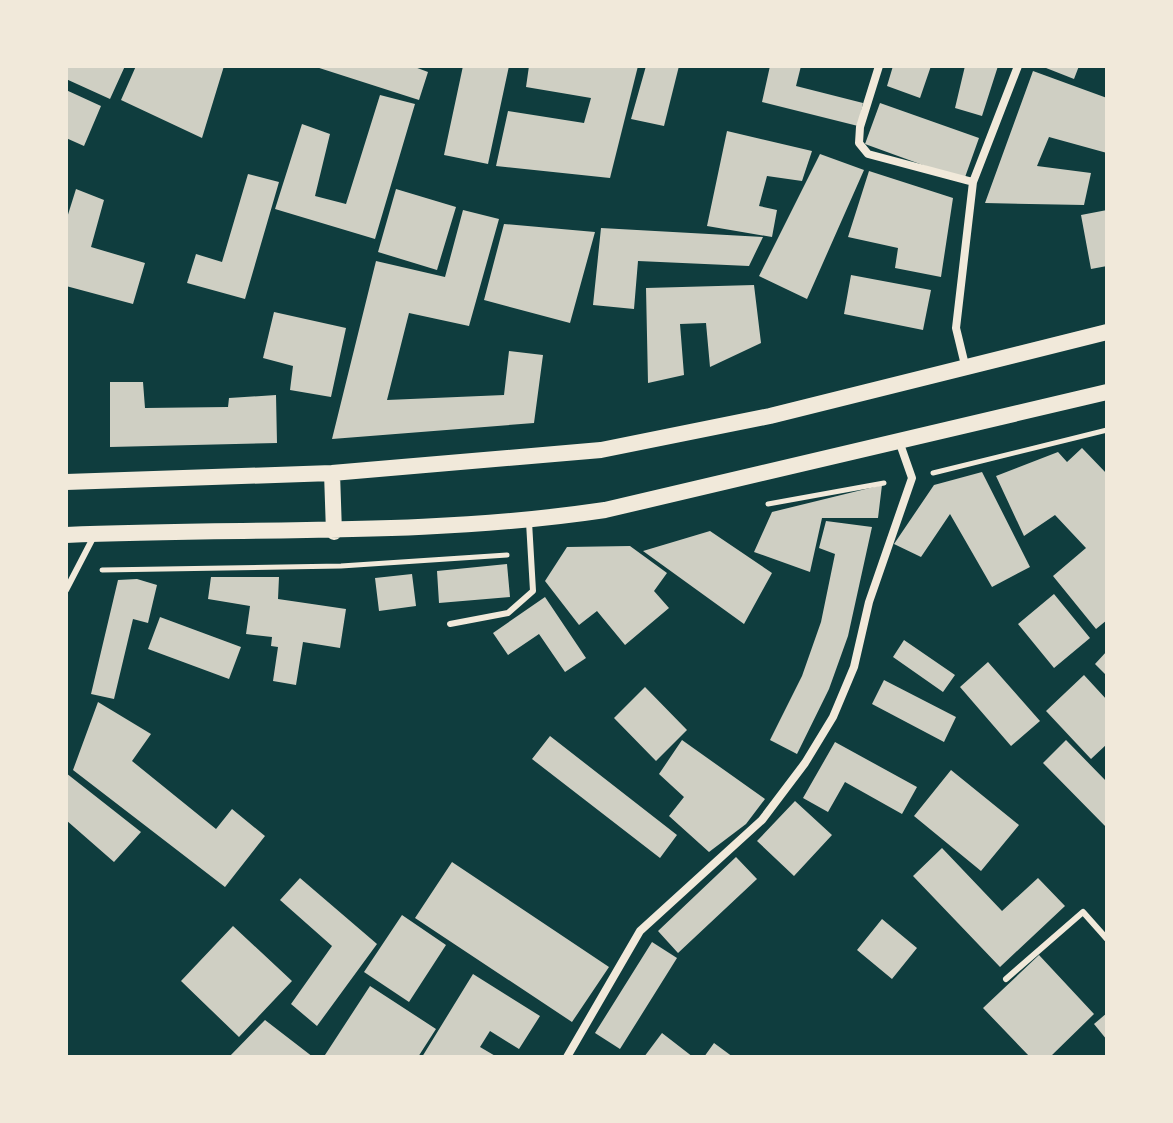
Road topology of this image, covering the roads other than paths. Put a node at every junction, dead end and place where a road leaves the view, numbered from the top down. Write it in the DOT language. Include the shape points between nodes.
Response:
graph roads {
  1 [pos="879,66"];
  2 [pos="1018,66"];
  3 [pos="973,182"];
  4 [pos="1107,332"];
  5 [pos="965,365"];
  6 [pos="1107,392"];
  7 [pos="898,440"];
  8 [pos="332,473"];
  9 [pos="66,482"];
  10 [pos="529,522"];
  11 [pos="334,532"];
  12 [pos="95,534"];
  13 [pos="66,535"];
  14 [pos="66,590"];
  15 [pos="450,624"];
  16 [pos="1107,939"];
  17 [pos="1006,979"];
  18 [pos="567,1057"];
  1 -- 3 [label="street" via="859,143 868,154"];
  2 -- 3 [label="street"];
  3 -- 5 [label="street" via="956,328"];
  4 -- 5 [label="main road"];
  5 -- 8 [label="main road" via="770,416 601,450"];
  6 -- 7 [label="main road"];
  7 -- 10 [label="main road" via="620,507"];
  7 -- 18 [label="street" via="912,478 869,602 854,667 833,717 762,820 640,931"];
  8 -- 9 [label="main road"];
  8 -- 11 [label="main road"];
  10 -- 11 [label="main road"];
  10 -- 15 [label="lane" via="533,591 508,613"];
  11 -- 12 [label="main road"];
  12 -- 13 [label="main road"];
  12 -- 14 [label="lane"];
  16 -- 17 [label="lane" via="1083,912"];
}
